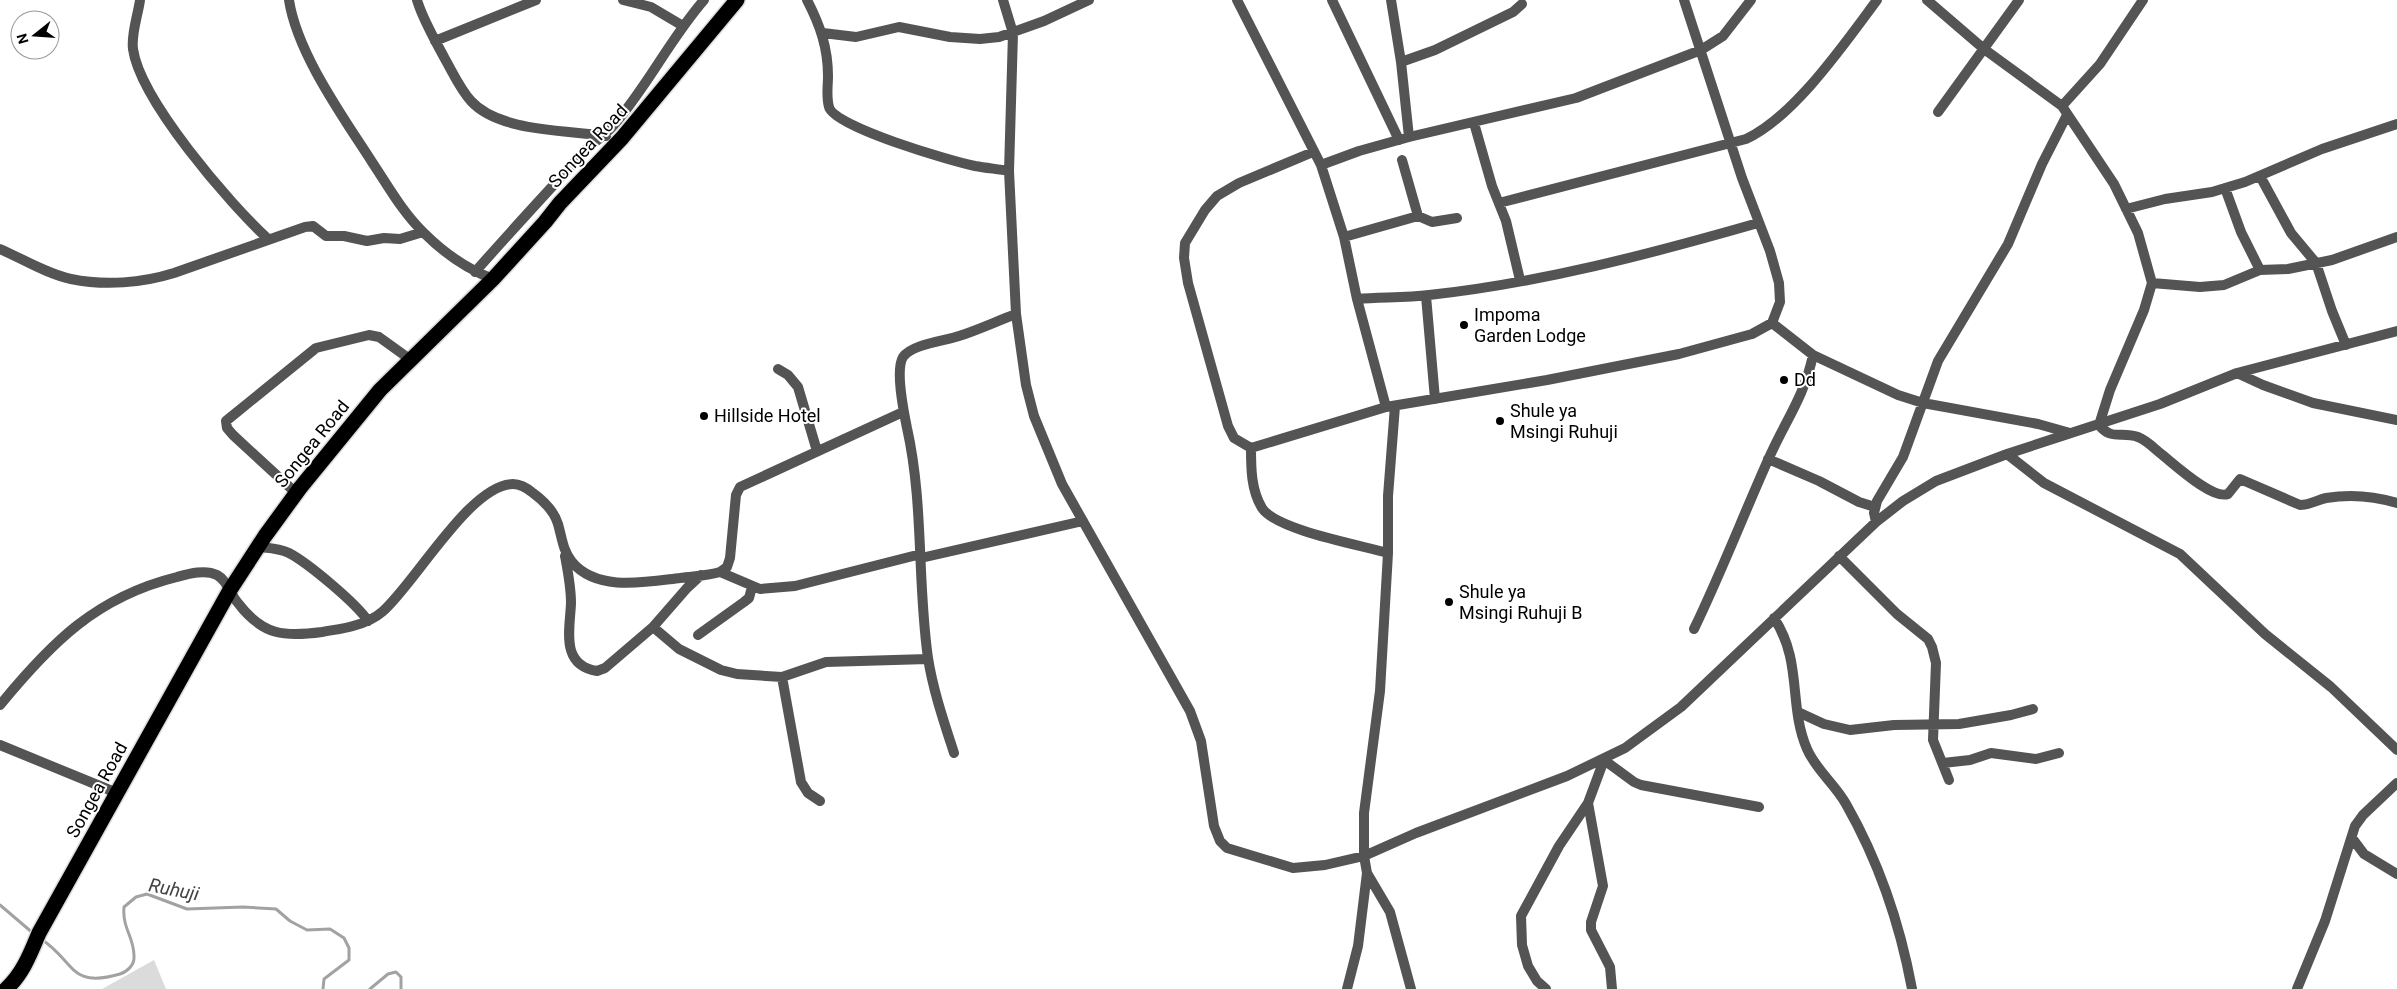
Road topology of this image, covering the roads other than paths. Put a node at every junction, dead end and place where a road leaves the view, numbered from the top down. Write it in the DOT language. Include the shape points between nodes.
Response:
graph roads {
  1 [pos="140,0"];
  2 [pos="289,0"];
  3 [pos="416,0"];
  4 [pos="536,0"];
  5 [pos="623,0"];
  6 [pos="642,0"];
  7 [pos="704,0"];
  8 [pos="737,0"];
  9 [pos="807,0"];
  10 [pos="1003,0"];
  11 [pos="1088,0"];
  12 [pos="1237,0"];
  13 [pos="1332,0"];
  14 [pos="1391,0"];
  15 [pos="1684,0"];
  16 [pos="1751,0"];
  17 [pos="1877,0"];
  18 [pos="1926,0"];
  19 [pos="2019,0"];
  20 [pos="2143,0"];
  21 [pos="1522,4"];
  22 [pos="651,7"];
  23 [pos="683,26"];
  24 [pos="823,33"];
  25 [pos="1013,33"];
  26 [pos="435,41"];
  27 [pos="1984,49"];
  28 [pos="1701,50"];
  29 [pos="1401,62"];
  30 [pos="2064,110"];
  31 [pos="1938,112"];
  32 [pos="1474,123"];
  33 [pos="2397,124"];
  34 [pos="604,136"];
  35 [pos="622,138"];
  36 [pos="1404,138"];
  37 [pos="1731,142"];
  38 [pos="1313,152"];
  39 [pos="1402,160"];
  40 [pos="1321,164"];
  41 [pos="1009,170"];
  42 [pos="2260,176"];
  43 [pos="2225,188"];
  44 [pos="1498,203"];
  45 [pos="2126,209"];
  46 [pos="1418,216"];
  47 [pos="1457,218"];
  48 [pos="1758,223"];
  49 [pos="423,232"];
  50 [pos="1344,237"];
  51 [pos="2397,238"];
  52 [pos="268,239"];
  53 [pos="0,249"];
  54 [pos="2316,263"];
  55 [pos="2260,270"];
  56 [pos="475,272"];
  57 [pos="493,279"];
  58 [pos="1520,280"];
  59 [pos="2152,283"];
  60 [pos="1426,296"];
  61 [pos="1357,299"];
  62 [pos="1016,314"];
  63 [pos="1772,323"];
  64 [pos="2397,331"];
  65 [pos="2346,345"];
  66 [pos="1813,355"];
  67 [pos="410,360"];
  68 [pos="778,369"];
  69 [pos="2237,373"];
  70 [pos="1435,399"];
  71 [pos="1923,403"];
  72 [pos="1391,407"];
  73 [pos="903,412"];
  74 [pos="2397,420"];
  75 [pos="2099,425"];
  76 [pos="2070,433"];
  77 [pos="1251,448"];
  78 [pos="817,451"];
  79 [pos="2007,454"];
  80 [pos="1768,459"];
  81 [pos="296,493"];
  82 [pos="2397,503"];
  83 [pos="1874,507"];
  84 [pos="1083,521"];
  85 [pos="1876,522"];
  86 [pos="258,547"];
  87 [pos="564,550"];
  88 [pos="1388,553"];
  89 [pos="921,556"];
  90 [pos="1839,556"];
  91 [pos="720,572"];
  92 [pos="701,575"];
  93 [pos="752,587"];
  94 [pos="230,590"];
  95 [pos="1774,618"];
  96 [pos="368,621"];
  97 [pos="652,627"];
  98 [pos="1694,629"];
  99 [pos="698,635"];
  100 [pos="928,659"];
  101 [pos="782,677"];
  102 [pos="0,705"];
  103 [pos="2033,709"];
  104 [pos="1798,712"];
  105 [pos="1935,726"];
  106 [pos="0,746"];
  107 [pos="2397,750"];
  108 [pos="2059,752"];
  109 [pos="954,753"];
  110 [pos="1604,760"];
  111 [pos="1943,763"];
  112 [pos="1949,780"];
  113 [pos="2397,783"];
  114 [pos="117,793"];
  115 [pos="820,802"];
  116 [pos="1588,803"];
  117 [pos="1759,807"];
  118 [pos="2352,838"];
  119 [pos="1364,856"];
  120 [pos="1367,873"];
  121 [pos="2397,874"];
  122 [pos="10,986"];
  123 [pos="1347,989"];
  124 [pos="1411,989"];
  125 [pos="1546,989"];
  126 [pos="1612,989"];
  127 [pos="1912,989"];
  128 [pos="2297,989"];
  1 -- 52 [label="street" via="133,48 145,82 202,166"];
  2 -- 49 [label="street" via="300,36 316,71 403,209"];
  3 -- 26 [label="street"];
  4 -- 26 [label="street"];
  5 -- 22 [label="street"];
  6 -- 22 [label="street"];
  7 -- 23 [label="street"];
  8 -- 35 [label="highway, Songea Road"];
  9 -- 24 [label="street"];
  10 -- 25 [label="street"];
  11 -- 25 [label="street"];
  12 -- 38 [label="street"];
  13 -- 36 [label="street"];
  14 -- 29 [label="street"];
  15 -- 28 [label="street"];
  16 -- 28 [label="street" via="1723,36"];
  17 -- 37 [label="street" via="1809,86 1784,112 1760,132"];
  18 -- 27 [label="street"];
  19 -- 27 [label="street"];
  20 -- 30 [label="street"];
  21 -- 29 [label="street" via="1513,12"];
  22 -- 23 [label="street"];
  23 -- 34 [label="street" via="638,93"];
  24 -- 25 [label="street" via="856,37 899,27 980,39"];
  24 -- 41 [label="street" via="829,109 838,118 932,155 974,166"];
  25 -- 41 [label="street"];
  26 -- 34 [label="street" via="471,101 489,115 512,123"];
  27 -- 30 [label="street"];
  27 -- 31 [label="street"];
  28 -- 32 [label="street" via="1576,98"];
  28 -- 37 [label="street"];
  29 -- 36 [label="street"];
  30 -- 45 [label="street" via="2110,177"];
  30 -- 71 [label="street" via="2008,244 1942,352"];
  32 -- 36 [label="street"];
  32 -- 44 [label="street"];
  33 -- 42 [label="street" via="2322,149"];
  34 -- 35 [label="street"];
  34 -- 56 [label="street" via="555,182"];
  35 -- 57 [label="highway, Songea Road"];
  36 -- 40 [label="street"];
  37 -- 44 [label="street"];
  37 -- 48 [label="street"];
  38 -- 40 [label="street"];
  38 -- 77 [label="street" via="1246,179 1217,196 1185,243 1188,283 1228,426 1234,438"];
  39 -- 46 [label="street"];
  40 -- 50 [label="street"];
  41 -- 62 [label="street"];
  42 -- 43 [label="street"];
  42 -- 54 [label="street" via="2291,233"];
  43 -- 45 [label="street"];
  43 -- 55 [label="street" via="2241,232"];
  44 -- 58 [label="street" via="1506,220"];
  45 -- 59 [label="street" via="2138,233"];
  46 -- 47 [label="street" via="1432,222"];
  46 -- 50 [label="street"];
  48 -- 58 [label="street" via="1645,255"];
  48 -- 63 [label="street" via="1779,283 1780,302"];
  49 -- 52 [label="street" via="400,239 367,241 326,236 310,226"];
  49 -- 56 [label="street"];
  50 -- 61 [label="street"];
  51 -- 54 [label="street"];
  52 -- 53 [label="street" via="174,273 130,282 96,283 70,279"];
  54 -- 55 [label="street" via="2288,270"];
  54 -- 65 [label="street"];
  55 -- 59 [label="street" via="2217,286"];
  56 -- 57 [label="street"];
  57 -- 67 [label="highway, Songea Road"];
  58 -- 60 [label="street"];
  59 -- 75 [label="street"];
  60 -- 61 [label="street"];
  60 -- 70 [label="street"];
  61 -- 72 [label="street"];
  62 -- 73 [label="street" via="959,336 923,345 903,356 900,366"];
  62 -- 84 [label="street" via="1034,416 1062,484"];
  63 -- 66 [label="street"];
  63 -- 70 [label="street" via="1752,334 1679,354"];
  64 -- 65 [label="street"];
  65 -- 69 [label="street"];
  66 -- 71 [label="street" via="1898,395"];
  66 -- 80 [label="street" via="1803,393"];
  67 -- 81 [label="highway, Songea Road" via="359,415"];
  67 -- 81 [label="street" via="379,337 369,335 316,348 230,417 225,424 227,428"];
  68 -- 78 [label="street" via="798,387"];
  69 -- 74 [label="street" via="2313,403"];
  69 -- 75 [label="street"];
  70 -- 72 [label="street"];
  71 -- 76 [label="street"];
  71 -- 83 [label="street" via="1903,457"];
  72 -- 77 [label="street"];
  72 -- 88 [label="street"];
  73 -- 78 [label="street"];
  73 -- 89 [label="street" via="918,490"];
  75 -- 76 [label="street"];
  75 -- 82 [label="street" via="2111,435 2129,435 2147,442 2195,480 2220,495 2228,494 2240,479 2300,505 2326,498 2362,496"];
  76 -- 79 [label="street"];
  77 -- 88 [label="street" via="1255,493 1262,508 1272,518"];
  78 -- 91 [label="street" via="740,487 736,494 730,558 727,567"];
  79 -- 85 [label="street" via="1936,481 1908,497"];
  79 -- 107 [label="street" via="2044,483 2180,554 2266,634 2331,687"];
  80 -- 83 [label="street"];
  80 -- 98 [label="street"];
  81 -- 86 [label="highway, Songea Road"];
  83 -- 85 [label="street"];
  84 -- 89 [label="street"];
  84 -- 119 [label="street" via="1190,711 1201,741 1214,826 1220,840 1227,848 1293,868"];
  85 -- 90 [label="street"];
  86 -- 94 [label="highway, Songea Road"];
  86 -- 96 [label="street" via="282,550 296,558 355,605"];
  87 -- 92 [label="street" via="573,564 589,576 610,582"];
  87 -- 96 [label="street" via="557,522 544,501 521,485 495,489 458,523 390,604"];
  87 -- 97 [label="street" via="570,603 567,636 580,664 597,671 605,668"];
  88 -- 119 [label="street" via="1380,690 1364,813"];
  89 -- 93 [label="street" via="795,586"];
  89 -- 100 [label="street"];
  90 -- 95 [label="street"];
  90 -- 105 [label="street" via="1897,614 1928,639 1936,663"];
  91 -- 92 [label="street"];
  91 -- 93 [label="street"];
  92 -- 97 [label="street"];
  93 -- 99 [label="street" via="749,598"];
  94 -- 96 [label="street" via="259,624 279,634 293,636"];
  94 -- 102 [label="street" via="225,580 202,572 156,582 127,593 60,637"];
  94 -- 114 [label="highway, Songea Road"];
  95 -- 104 [label="street" via="1789,646"];
  95 -- 110 [label="street" via="1680,707"];
  97 -- 101 [label="street" via="679,649 721,670"];
  100 -- 101 [label="street" via="826,662"];
  100 -- 109 [label="street"];
  101 -- 115 [label="street" via="801,782 808,793"];
  103 -- 105 [label="street" via="1986,720"];
  104 -- 105 [label="street" via="1824,724 1850,730 1894,725"];
  104 -- 127 [label="street" via="1806,748 1841,795 1873,856 1899,929"];
  105 -- 111 [label="street" via="1934,740"];
  106 -- 114 [label="street"];
  108 -- 111 [label="street" via="2036,759 1992,754"];
  110 -- 116 [label="street"];
  110 -- 117 [label="street" via="1641,785"];
  110 -- 119 [label="street"];
  111 -- 112 [label="street"];
  113 -- 118 [label="street" via="2358,820"];
  114 -- 122 [label="highway, Songea Road" via="39,932 31,954"];
  116 -- 125 [label="street" via="1558,846 1521,916 1522,945 1528,966"];
  116 -- 126 [label="street" via="1603,886 1591,930 1610,968"];
  118 -- 121 [label="street" via="2364,854"];
  118 -- 128 [label="street" via="2326,921"];
  119 -- 120 [label="street"];
  120 -- 123 [label="street" via="1358,946"];
  120 -- 124 [label="street" via="1390,912"];
}
